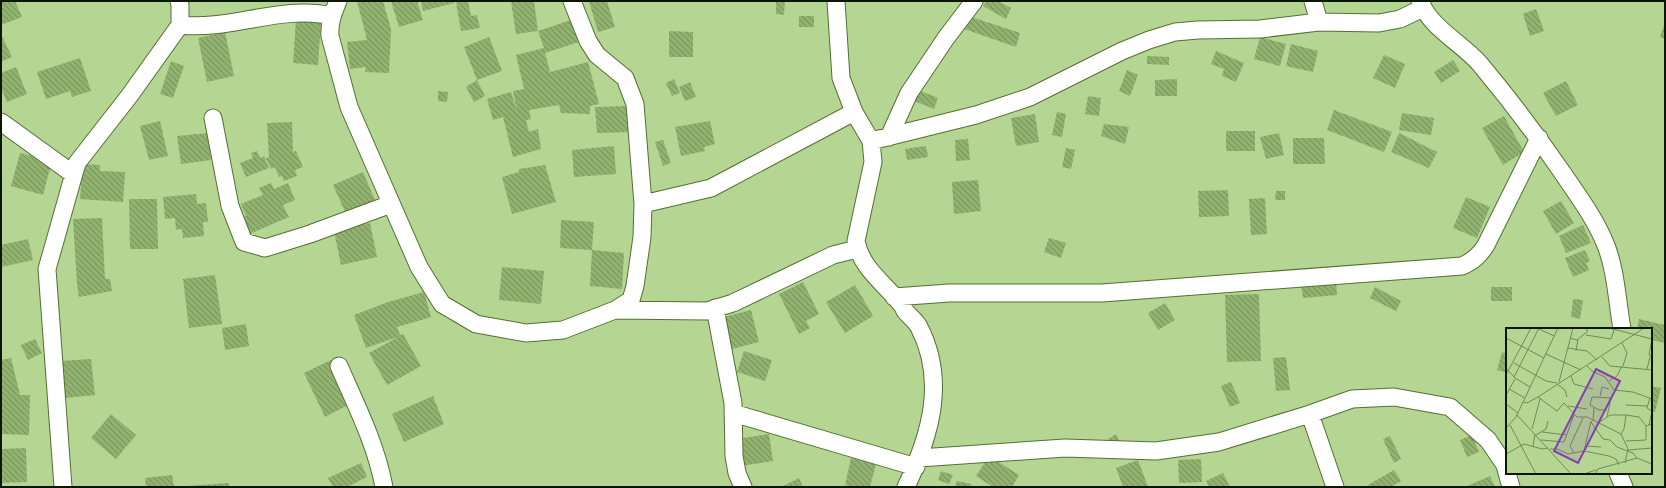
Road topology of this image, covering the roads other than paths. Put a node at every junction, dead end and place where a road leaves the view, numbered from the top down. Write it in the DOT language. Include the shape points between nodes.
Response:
graph roads {
  1 [pos="179,1"];
  2 [pos="572,1"];
  3 [pos="836,1"];
  4 [pos="974,1"];
  5 [pos="1313,1"];
  6 [pos="1422,5"];
  7 [pos="335,9"];
  8 [pos="1319,22"];
  9 [pos="180,26"];
  10 [pos="854,112"];
  11 [pos="213,118"];
  12 [pos="1,122"];
  13 [pos="889,136"];
  14 [pos="1538,138"];
  15 [pos="871,141"];
  16 [pos="73,174"];
  17 [pos="391,204"];
  18 [pos="643,204"];
  19 [pos="857,249"];
  20 [pos="894,297"];
  21 [pos="715,308"];
  22 [pos="615,310"];
  23 [pos="1622,328"];
  24 [pos="339,366"];
  25 [pos="733,414"];
  26 [pos="1310,414"];
  27 [pos="917,463"];
  28 [pos="1506,469"];
  29 [pos="1507,474"];
  30 [pos="1618,474"];
  31 [pos="63,487"];
  32 [pos="384,487"];
  33 [pos="743,487"];
  34 [pos="906,487"];
  35 [pos="1335,487"];
  36 [pos="1511,487"];
  37 [pos="1624,487"];
  1 -- 9 [label="street"];
  2 -- 18 [label="street" via="588,41 597,55 625,78 635,104"];
  3 -- 10 [label="street" via="841,78"];
  4 -- 13 [label="street" via="909,93"];
  5 -- 8 [label="street"];
  6 -- 8 [label="street" via="1400,19 1379,23"];
  6 -- 14 [label="street" via="1441,30 1479,63"];
  7 -- 9 [label="street" via="198,27"];
  7 -- 17 [label="street" via="329,27 330,36 349,107"];
  8 -- 13 [label="street" via="1260,29 1175,32 1122,51 1030,97 976,115"];
  9 -- 16 [label="street" via="77,163"];
  10 -- 15 [label="street"];
  10 -- 18 [label="street" via="711,188"];
  11 -- 17 [label="street" via="230,206 244,242 265,248"];
  12 -- 16 [label="street"];
  13 -- 15 [label="street"];
  14 -- 20 [label="street" via="1486,245 1479,256 1462,266 1102,294 949,293"];
  14 -- 23 [label="street" via="1578,196 1605,243 1610,257"];
  15 -- 19 [label="street" via="873,162 856,240"];
  16 -- 31 [label="street" via="47,270"];
  17 -- 22 [label="street" via="419,267 442,304 476,324 526,333 563,330"];
  18 -- 22 [label="street" via="642,237 635,286 631,300"];
  19 -- 20 [label="street" via="865,265"];
  19 -- 21 [label="street" via="833,256 733,303"];
  20 -- 27 [label="street" via="919,326 932,361 935,393 929,426"];
  21 -- 22 [label="street"];
  21 -- 25 [label="street"];
  24 -- 32 [label="street" via="368,432"];
  25 -- 27 [label="street"];
  25 -- 33 [label="street" via="734,456"];
  26 -- 27 [label="street" via="1219,442 1156,451 1065,448"];
  26 -- 28 [label="street" via="1352,399 1394,397 1450,407 1488,440"];
  26 -- 35 [label="street"];
  27 -- 34 [label="street"];
  29 -- 36 [label="street"];
  30 -- 37 [label="street"];
}
